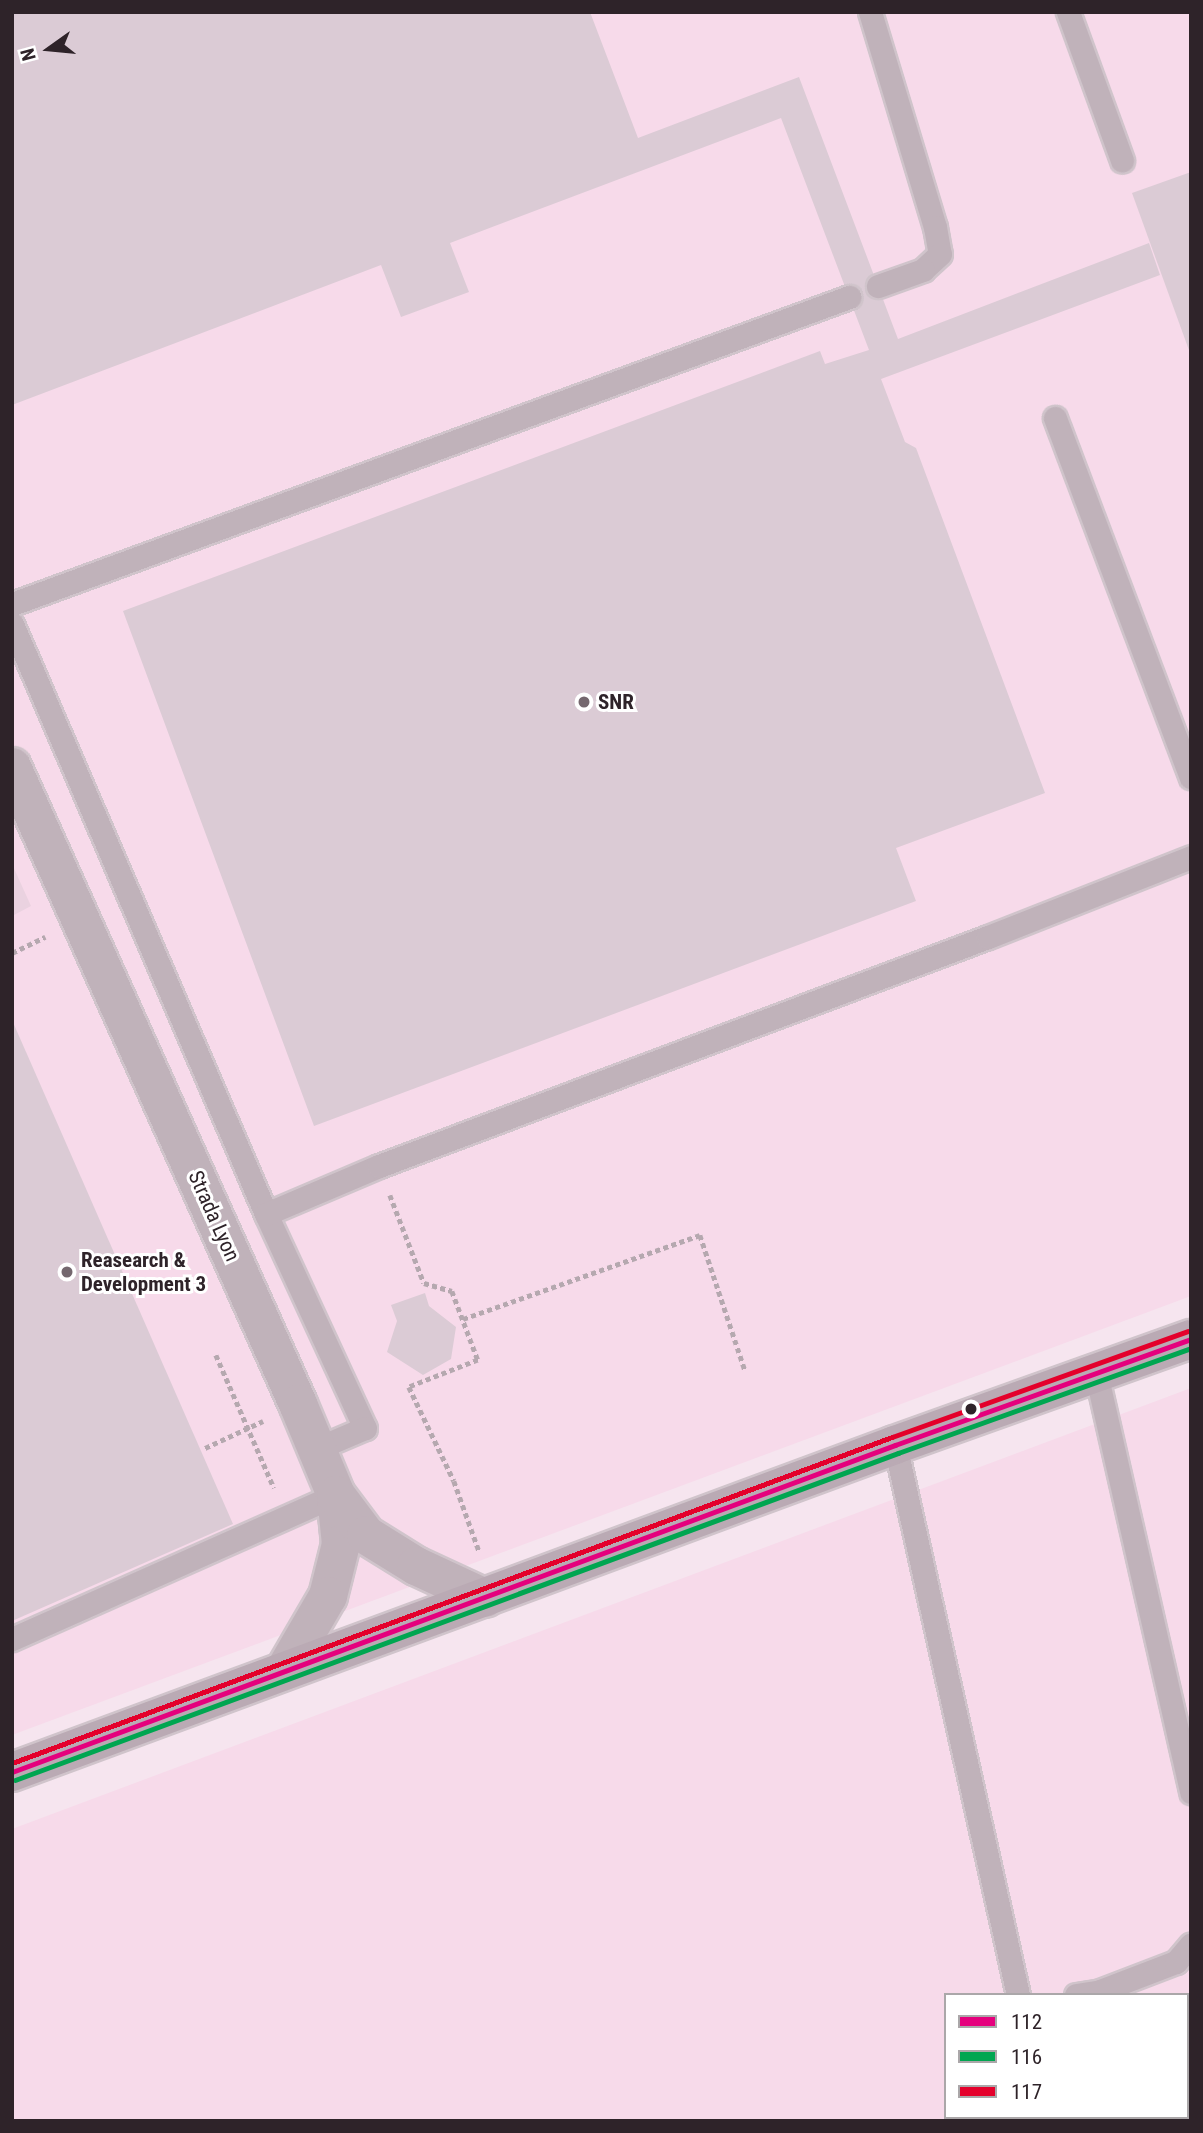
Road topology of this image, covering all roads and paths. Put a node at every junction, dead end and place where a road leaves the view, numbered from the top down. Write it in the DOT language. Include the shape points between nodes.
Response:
graph roads {
  1 [pos="870,12"];
  2 [pos="1068,12"];
  3 [pos="1122,160"];
  4 [pos="878,286"];
  5 [pos="849,297"];
  6 [pos="1055,418"];
  7 [pos="12,604"];
  8 [pos="12,624"];
  9 [pos="12,767"];
  10 [pos="1191,777"];
  11 [pos="1191,858"];
  12 [pos="379,1166"];
  13 [pos="266,1214"];
  14 [pos="463,1319"];
  15 [pos="1191,1339"];
  16 [pos="216,1355"];
  17 [pos="745,1370"];
  18 [pos="1096,1373"];
  19 [pos="298,1404"];
  20 [pos="248,1428"];
  21 [pos="895,1445"];
  22 [pos="205,1448"];
  23 [pos="318,1448"];
  24 [pos="336,1496"];
  25 [pos="287,1518"];
  26 [pos="490,1596"];
  27 [pos="12,1639"];
  28 [pos="285,1670"];
  29 [pos="12,1772"];
  30 [pos="1191,1792"];
  31 [pos="1191,1944"];
  32 [pos="1018,1993"];
  33 [pos="1088,1993"];
  1 -- 4 [label="lane" via="940,254 923,270"];
  2 -- 3 [label="lane"];
  5 -- 7 [label="lane"];
  6 -- 10 [label="lane"];
  8 -- 13 [label="lane"];
  9 -- 19 [label="street, Strada Lyon"];
  11 -- 12 [label="lane"];
  12 -- 13 [label="lane"];
  12 -- 14 [label="path" via="424,1283 452,1290"];
  13 -- 23 [label="lane" via="365,1428"];
  14 -- 17 [label="path" via="700,1235"];
  14 -- 26 [label="path" via="478,1360 409,1387 454,1481"];
  15 -- 18 [label="main road"];
  16 -- 20 [label="path"];
  18 -- 21 [label="main road"];
  18 -- 30 [label="lane"];
  19 -- 20 [label="path"];
  19 -- 23 [label="street, Strada Lyon"];
  20 -- 22 [label="path"];
  20 -- 25 [label="path"];
  21 -- 26 [label="main road"];
  21 -- 32 [label="lane"];
  23 -- 24 [label="street, Strada Lyon"];
  24 -- 25 [label="lane"];
  24 -- 26 [label="street" via="366,1535 416,1566"];
  24 -- 28 [label="street, Strada Lyon" via="341,1544 328,1596"];
  25 -- 27 [label="lane"];
  26 -- 28 [label="main road"];
  28 -- 29 [label="main road"];
  31 -- 33 [label="lane" via="1176,1962"];
}
